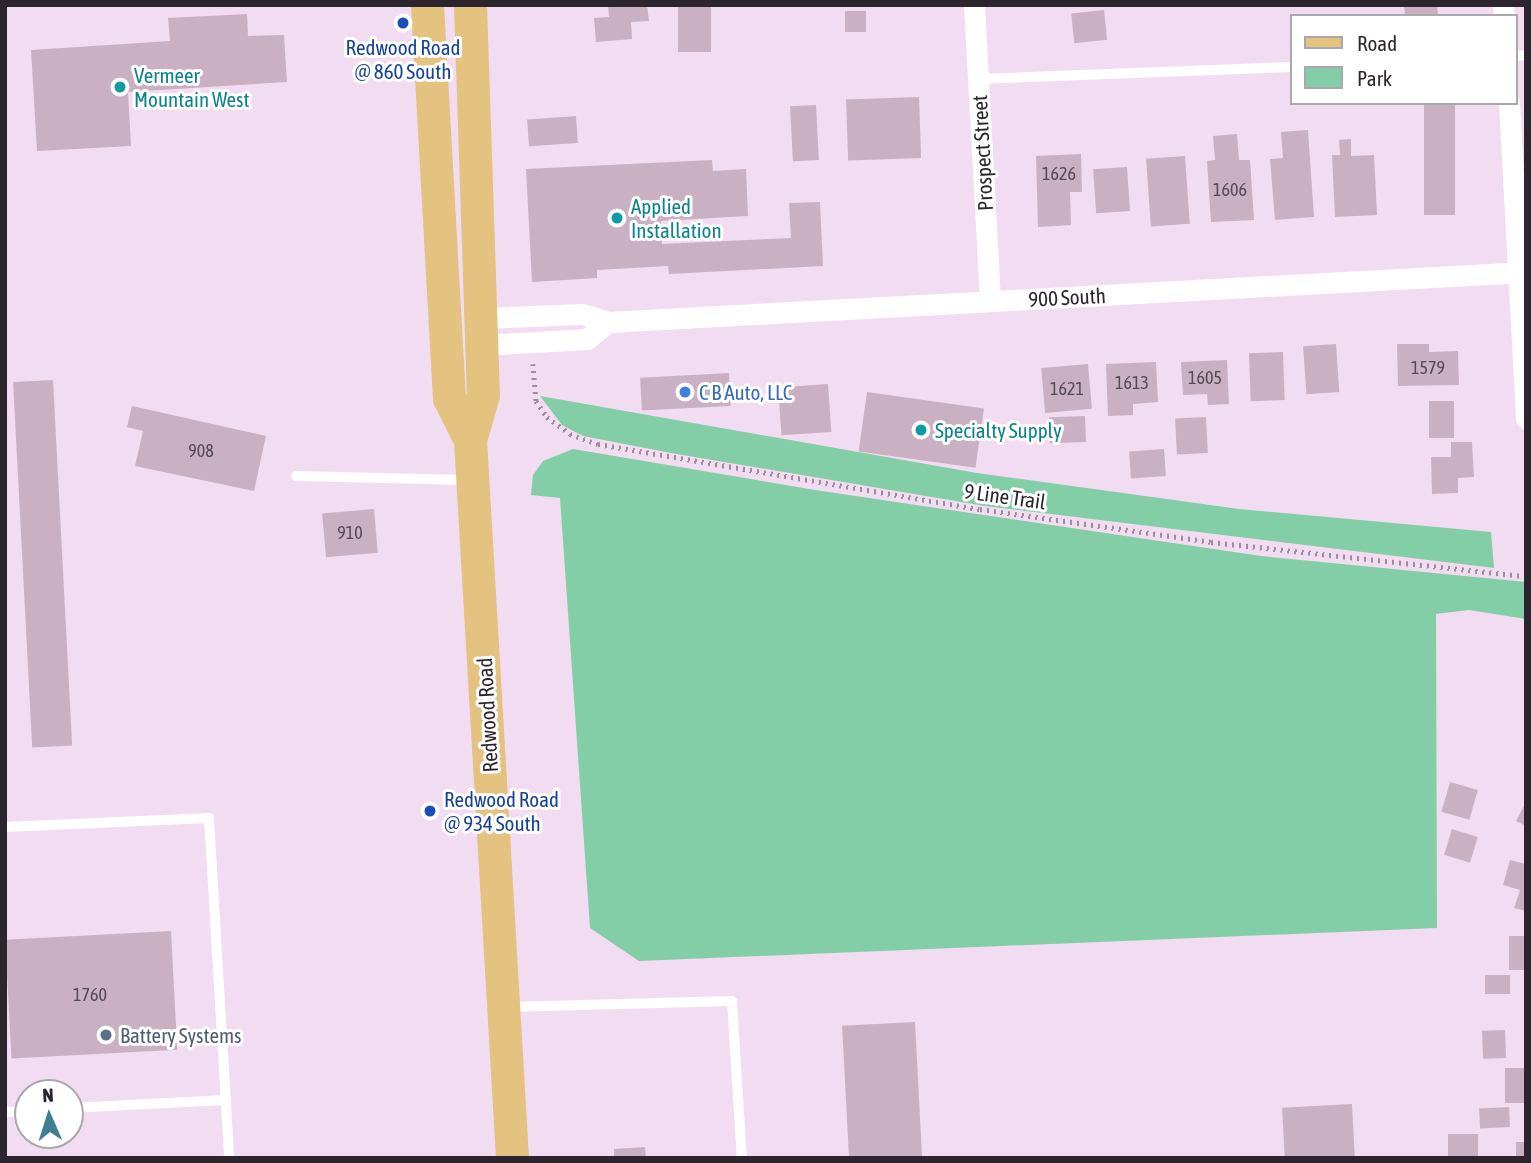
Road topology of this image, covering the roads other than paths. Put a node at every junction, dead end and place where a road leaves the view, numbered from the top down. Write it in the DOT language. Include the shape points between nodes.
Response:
graph roads {
  1 [pos="427,5"];
  2 [pos="470,5"];
  3 [pos="974,5"];
  4 [pos="1290,67"];
  5 [pos="978,79"];
  6 [pos="1509,105"];
  7 [pos="1522,272"];
  8 [pos="990,301"];
  9 [pos="482,332"];
  10 [pos="1526,419"];
  11 [pos="470,440"];
  12 [pos="296,476"];
  13 [pos="473,480"];
  14 [pos="5,827"];
  15 [pos="503,1007"];
  16 [pos="226,1100"];
  17 [pos="84,1107"];
  18 [pos="229,1158"];
  19 [pos="512,1158"];
  20 [pos="742,1158"];
  1 -- 11 [label="main road, Redwood Road" via="449,398"];
  2 -- 9 [label="main road, Redwood Road"];
  3 -- 5 [label="street, Prospect Street"];
  4 -- 5 [label="lane"];
  5 -- 8 [label="street, Prospect Street"];
  6 -- 7 [label="street"];
  7 -- 8 [label="street, 900 South"];
  7 -- 10 [label="street"];
  8 -- 9 [label="street, 900 South" via="608,322 587,338"];
  9 -- 11 [label="main road, Redwood Road" via="483,395"];
  11 -- 13 [label="main road, Redwood Road"];
  12 -- 13 [label="lane"];
  13 -- 15 [label="main road, Redwood Road"];
  14 -- 16 [label="lane" via="209,818"];
  15 -- 19 [label="main road, Redwood Road"];
  15 -- 20 [label="lane" via="732,1001"];
  16 -- 17 [label="lane"];
  16 -- 18 [label="lane"];
}
